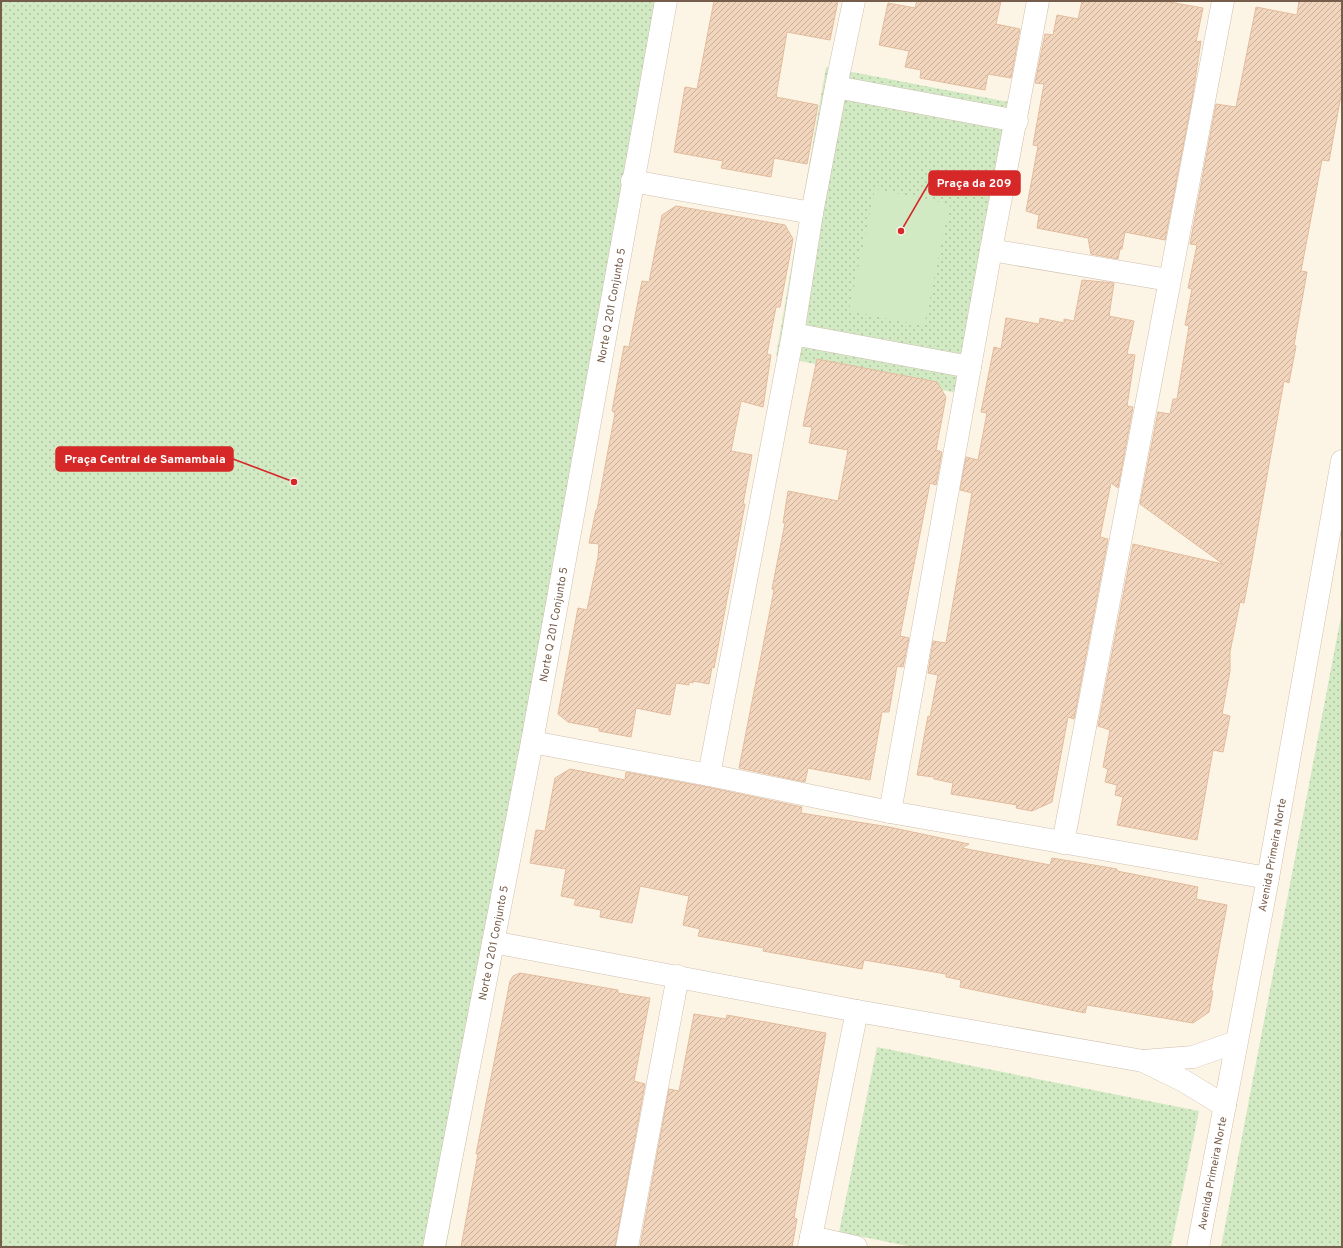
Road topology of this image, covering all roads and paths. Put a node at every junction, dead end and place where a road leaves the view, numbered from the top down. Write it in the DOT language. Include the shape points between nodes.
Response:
graph roads {
  1 [pos="666,1"];
  2 [pos="854,1"];
  3 [pos="1038,1"];
  4 [pos="1223,1"];
  5 [pos="836,87"];
  6 [pos="1017,121"];
  7 [pos="632,182"];
  8 [pos="812,213"];
  9 [pos="991,250"];
  10 [pos="1169,280"];
  11 [pos="793,334"];
  12 [pos="970,367"];
  13 [pos="1342,461"];
  14 [pos="532,742"];
  15 [pos="709,775"];
  16 [pos="890,812"];
  17 [pos="1063,843"];
  18 [pos="1268,878"];
  19 [pos="493,942"];
  20 [pos="678,976"];
  21 [pos="857,1011"];
  22 [pos="1236,1042"];
  23 [pos="1143,1061"];
  24 [pos="1225,1106"];
  25 [pos="810,1242"];
  26 [pos="434,1247"];
  27 [pos="627,1247"];
  28 [pos="856,1247"];
  29 [pos="1198,1247"];
  1 -- 7 [label="street, Norte Q 201 Conjunto 5"];
  2 -- 5 [label="street"];
  3 -- 6 [label="street"];
  4 -- 10 [label="street"];
  5 -- 6 [label="street"];
  5 -- 8 [label="street"];
  6 -- 9 [label="street"];
  7 -- 8 [label="street"];
  7 -- 14 [label="street, Norte Q 201 Conjunto 5"];
  8 -- 11 [label="street"];
  9 -- 10 [label="street"];
  9 -- 12 [label="street"];
  10 -- 17 [label="street"];
  11 -- 12 [label="street"];
  11 -- 15 [label="street"];
  12 -- 16 [label="street"];
  13 -- 18 [label="street, Avenida Primeira Norte"];
  14 -- 15 [label="street"];
  14 -- 19 [label="street, Norte Q 201 Conjunto 5"];
  15 -- 16 [label="street"];
  16 -- 17 [label="street"];
  17 -- 18 [label="street"];
  18 -- 22 [label="street, Avenida Primeira Norte"];
  19 -- 20 [label="street"];
  19 -- 26 [label="street, Norte Q 201 Conjunto 5"];
  20 -- 21 [label="street"];
  20 -- 27 [label="street"];
  21 -- 23 [label="street"];
  21 -- 25 [label="street"];
  22 -- 23 [label="street" via="1193,1057"];
  22 -- 24 [label="street, Avenida Primeira Norte"];
  23 -- 24 [label="street" via="1184,1081"];
  24 -- 29 [label="street, Avenida Primeira Norte"];
  25 -- 28 [label="street"];
}
